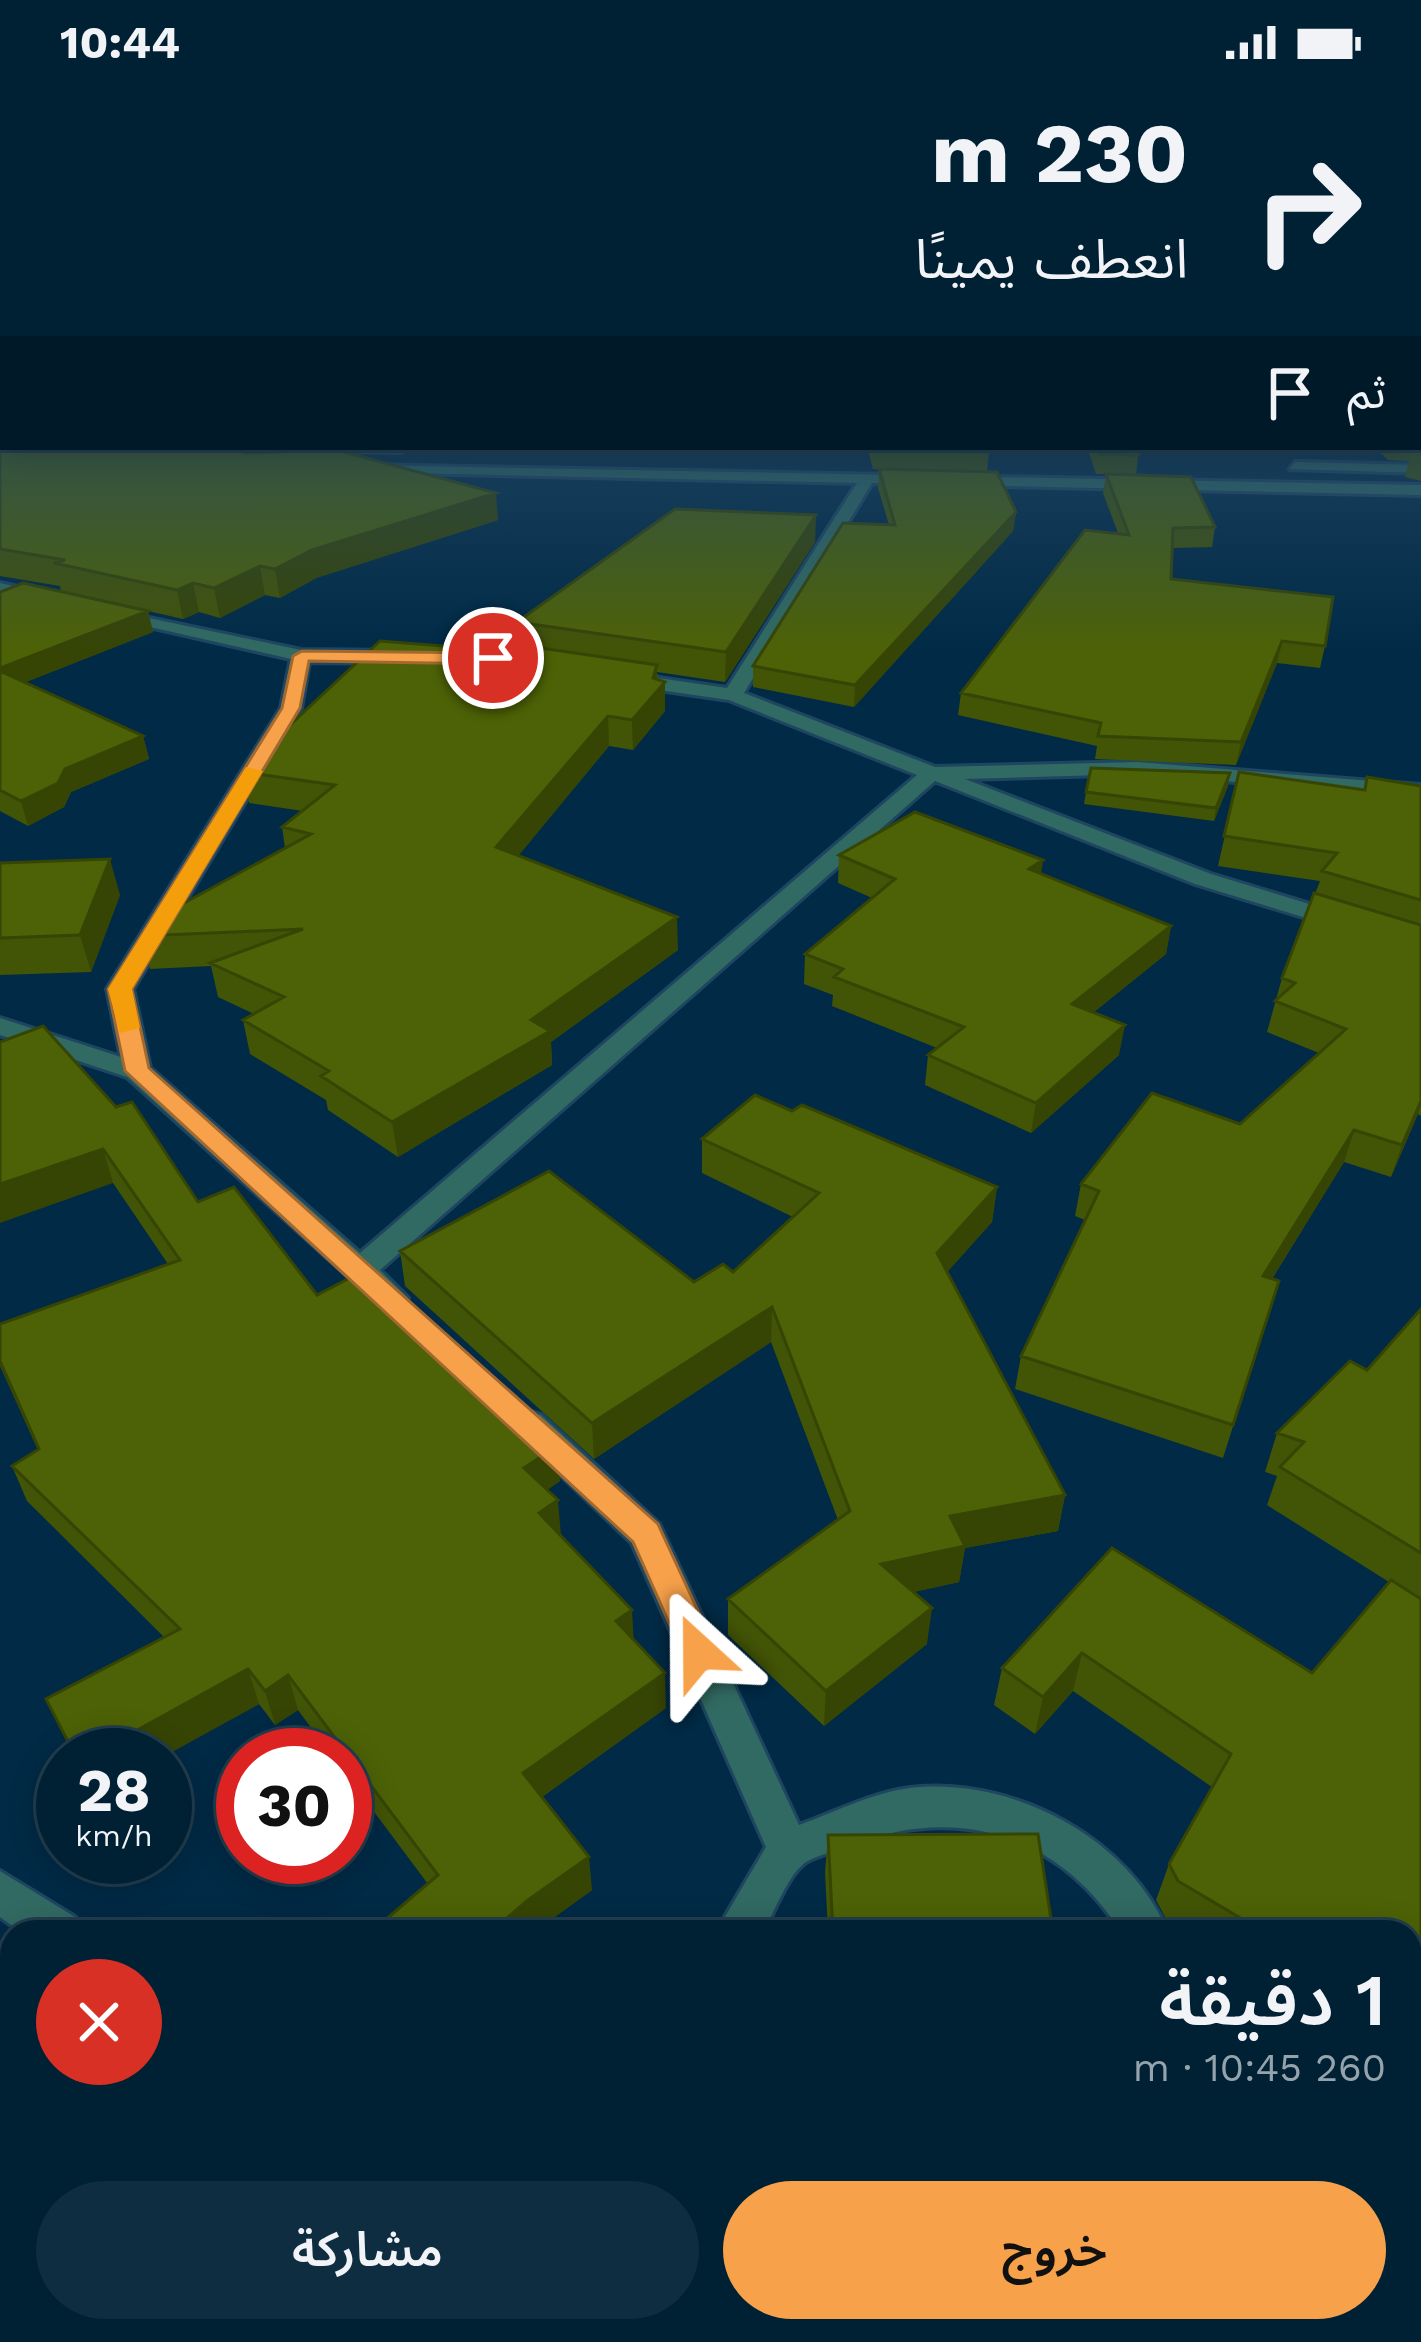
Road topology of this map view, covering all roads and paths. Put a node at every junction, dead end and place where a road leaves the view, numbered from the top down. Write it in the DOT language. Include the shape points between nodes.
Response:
graph roads {
  1 [pos="1278,466"];
  2 [pos="352,467"];
  3 [pos="1421,469"];
  4 [pos="868,478"];
  5 [pos="1421,490"];
  6 [pos="0,588"];
  7 [pos="70,604"];
  8 [pos="93,609"];
  9 [pos="302,656"];
  10 [pos="421,657"];
  11 [pos="602,675"];
  12 [pos="733,695"];
  13 [pos="932,773"];
  14 [pos="1421,791"];
  15 [pos="1421,946"];
  16 [pos="10,1036"];
  17 [pos="137,1071"];
  18 [pos="361,1269"];
  19 [pos="411,1315"];
  20 [pos="495,1393"];
  21 [pos="788,1850"];
  22 [pos="0,1892"];
  23 [pos="41,1920"];
  24 [pos="745,1920"];
  25 [pos="1139,1920"];
  1 -- 3 [label="street"];
  2 -- 4 [label="street"];
  4 -- 5 [label="street"];
  4 -- 12 [label="street"];
  6 -- 7 [label="street"];
  8 -- 9 [label="street"];
  9 -- 10 [label="street"];
  9 -- 17 [label="street" via="291,708 120,989"];
  11 -- 12 [label="street"];
  12 -- 13 [label="street"];
  13 -- 14 [label="street" via="1138,768"];
  13 -- 15 [label="street" via="1203,879"];
  13 -- 18 [label="street"];
  16 -- 17 [label="street"];
  17 -- 18 [label="street"];
  18 -- 19 [label="street"];
  20 -- 21 [label="street" via="646,1534"];
  21 -- 24 [label="street"];
  21 -- 25 [label="street" via="920,1806 1021,1820 1082,1853"];
  22 -- 23 [label="street"];
}
